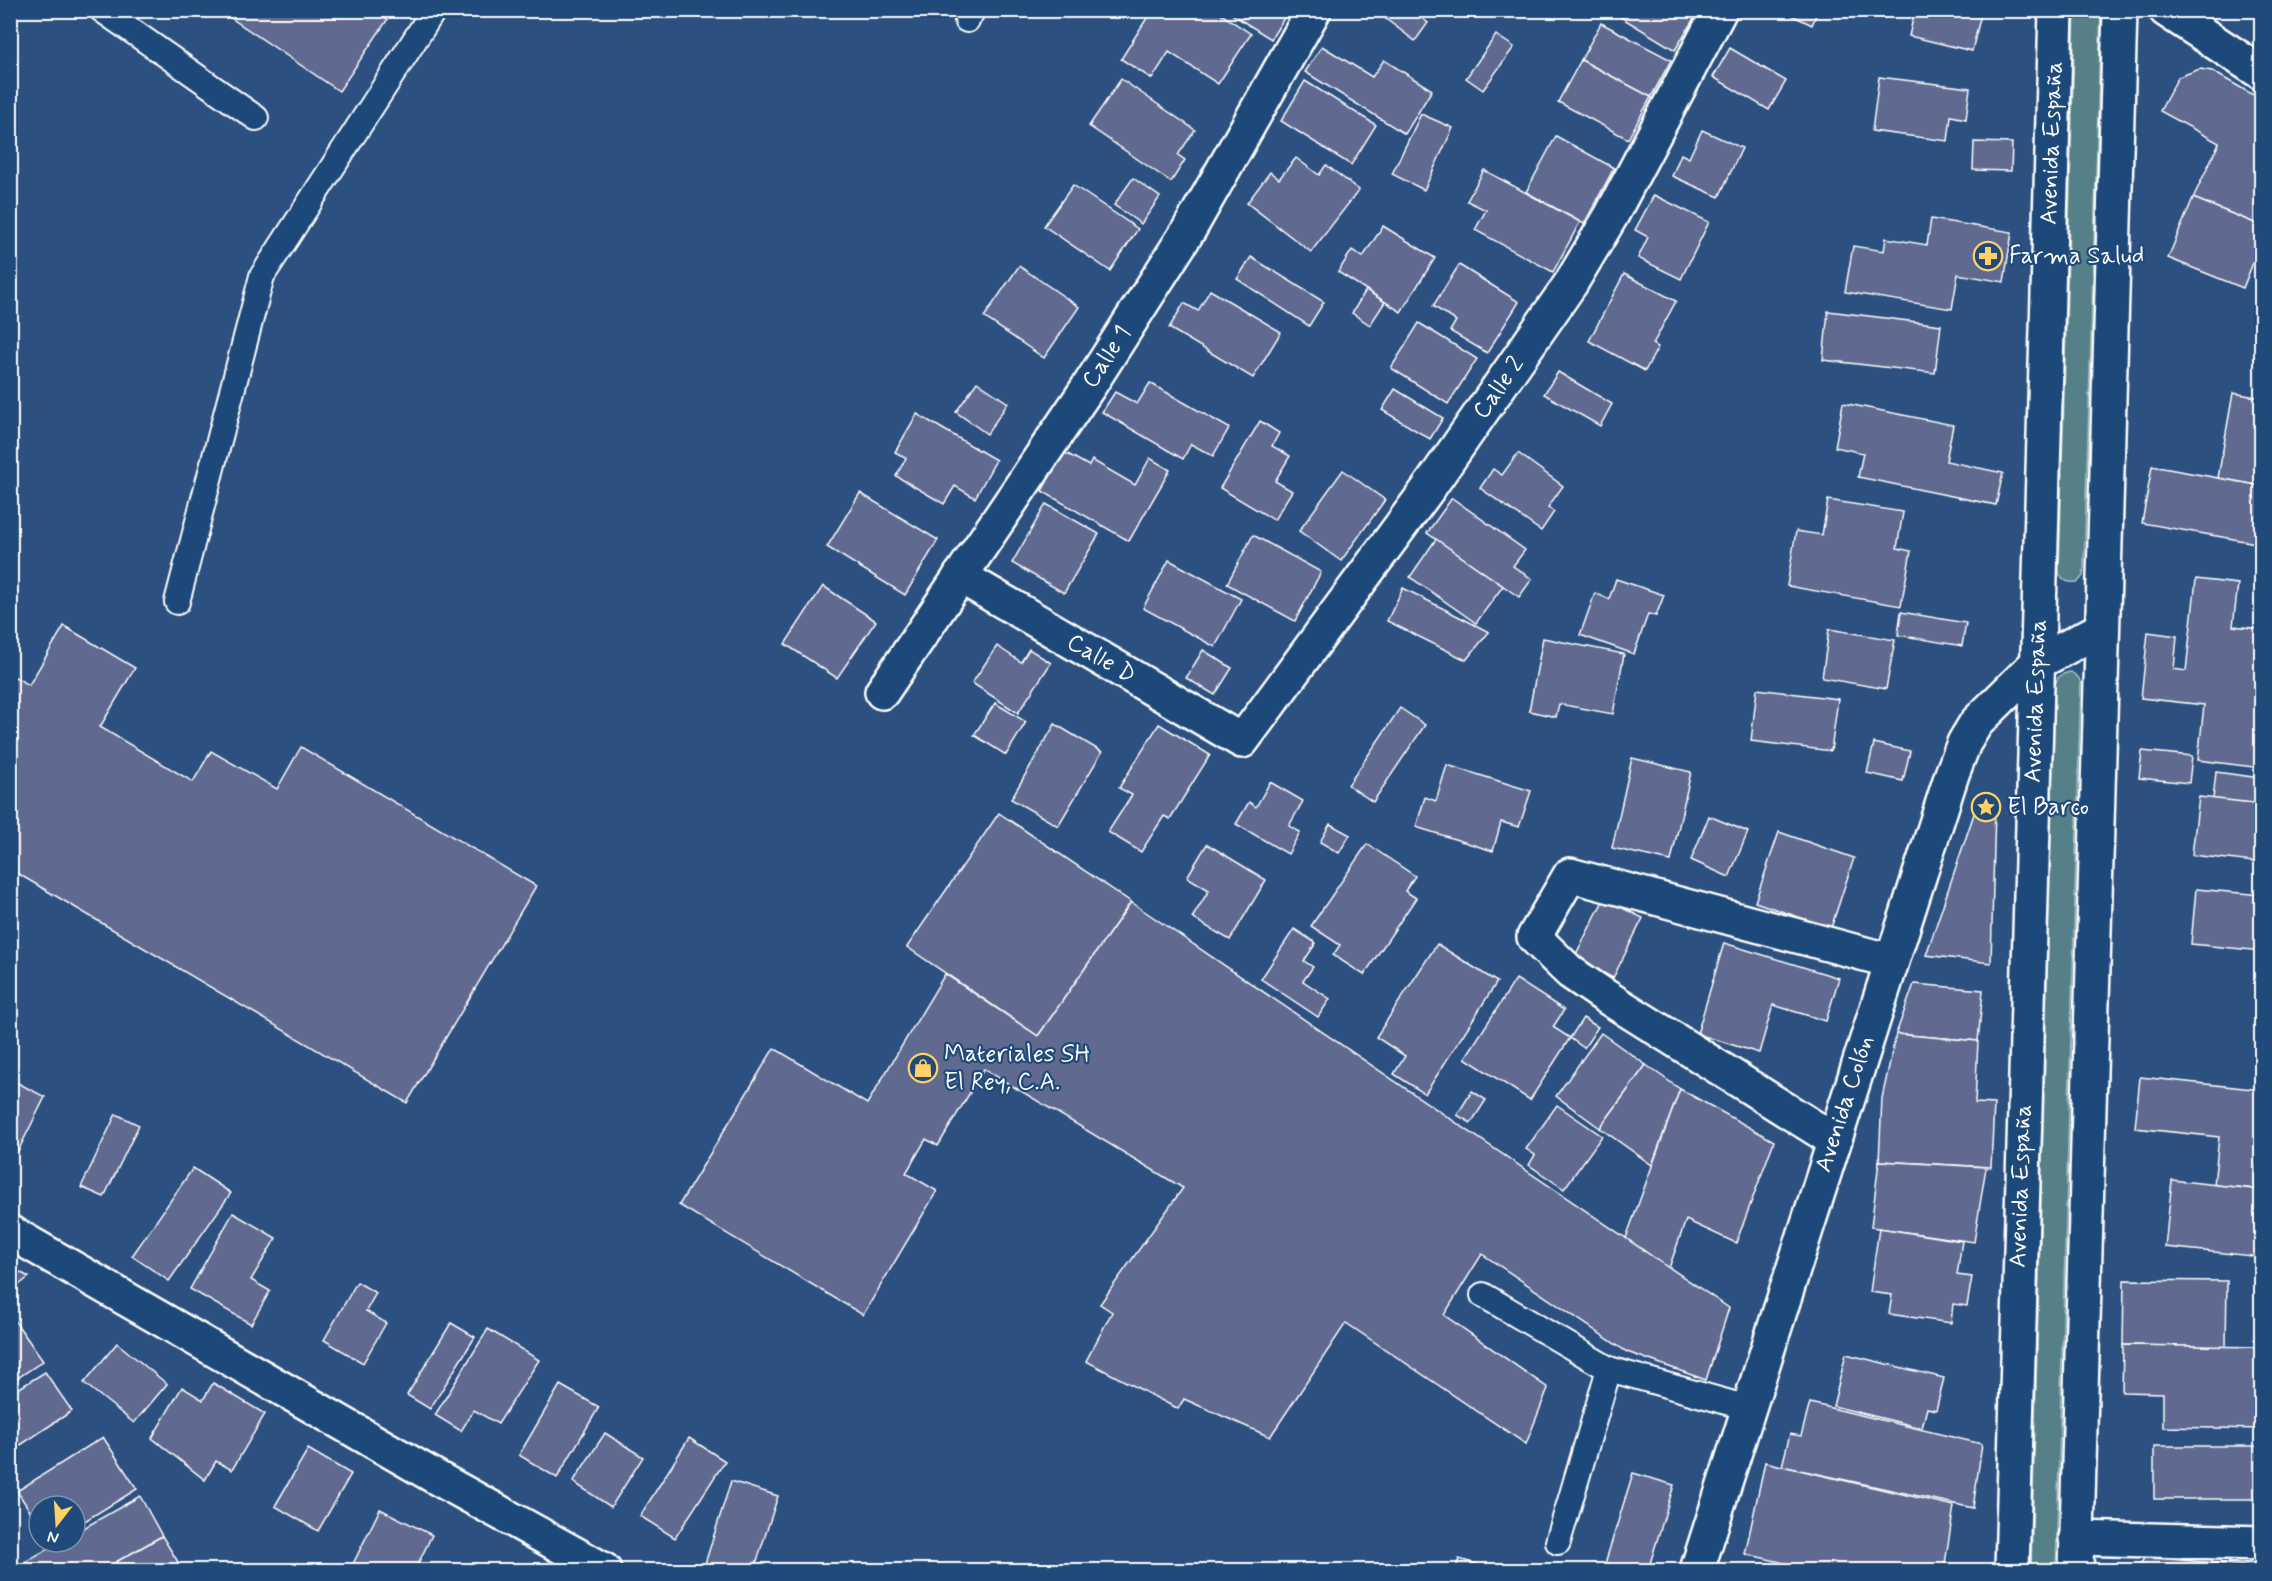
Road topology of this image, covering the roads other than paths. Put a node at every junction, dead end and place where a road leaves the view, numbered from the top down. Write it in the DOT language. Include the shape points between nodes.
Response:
graph roads {
  1 [pos="102,10"];
  2 [pos="434,10"];
  3 [pos="1314,10"];
  4 [pos="1720,10"];
  5 [pos="2056,10"];
  6 [pos="2120,10"];
  7 [pos="2166,10"];
  8 [pos="2262,73"];
  9 [pos="256,117"];
  10 [pos="960,576"];
  11 [pos="177,602"];
  12 [pos="2101,630"];
  13 [pos="2037,663"];
  14 [pos="882,692"];
  15 [pos="1242,741"];
  16 [pos="1891,961"];
  17 [pos="1834,1140"];
  18 [pos="10,1232"];
  19 [pos="1483,1295"];
  20 [pos="1609,1369"];
  21 [pos="1748,1408"];
  22 [pos="2076,1538"];
  23 [pos="1558,1542"];
  24 [pos="2262,1543"];
  25 [pos="604,1570"];
  26 [pos="1697,1570"];
  27 [pos="2012,1570"];
  28 [pos="2076,1570"];
  1 -- 9 [label="lane"];
  2 -- 11 [label="lane" via="262,276"];
  3 -- 10 [label="street, Calle 1" via="1190,228"];
  4 -- 15 [label="street, Calle 2" via="1611,216 1571,283 1428,489"];
  5 -- 13 [label="street, Avenida España"];
  6 -- 12 [label="street"];
  7 -- 8 [label="street"];
  10 -- 14 [label="street, Calle 1"];
  10 -- 15 [label="street, Calle D"];
  12 -- 13 [label="street, Avenida Colón"];
  12 -- 22 [label="street"];
  13 -- 16 [label="street, Avenida Colón" via="1976,723 1964,743"];
  13 -- 27 [label="street, Avenida España"];
  16 -- 17 [label="street, Avenida Colón"];
  16 -- 17 [label="street" via="1570,875 1534,937 1570,972 1605,996"];
  17 -- 21 [label="street, Avenida Colón"];
  18 -- 25 [label="street"];
  19 -- 20 [label="lane"];
  20 -- 21 [label="lane"];
  20 -- 23 [label="lane"];
  21 -- 26 [label="street, Avenida Colón"];
  22 -- 24 [label="street"];
  22 -- 28 [label="street"];
}
